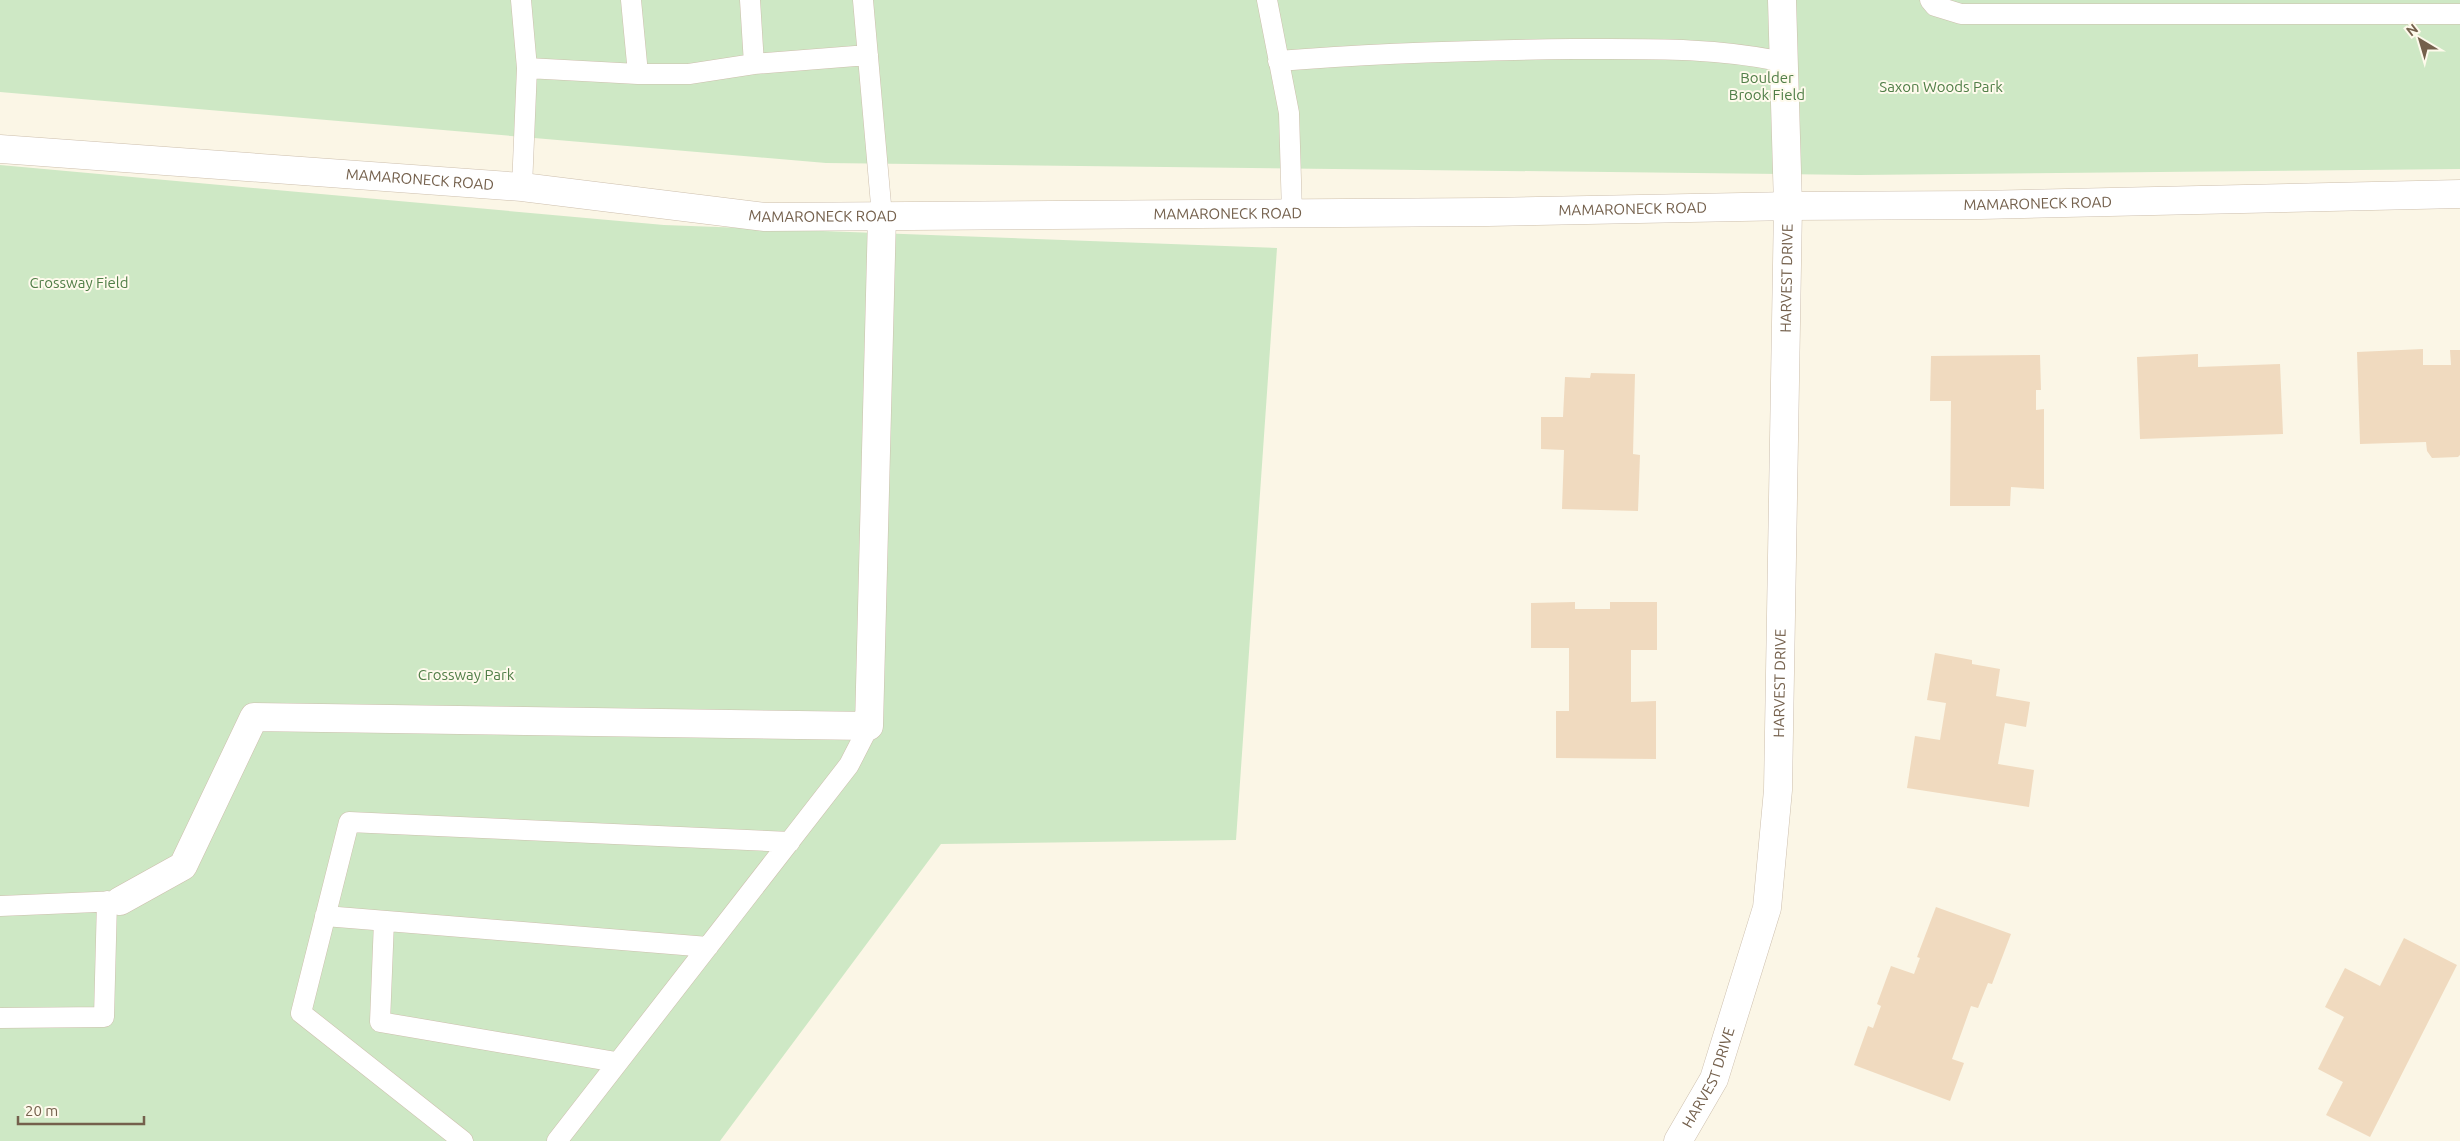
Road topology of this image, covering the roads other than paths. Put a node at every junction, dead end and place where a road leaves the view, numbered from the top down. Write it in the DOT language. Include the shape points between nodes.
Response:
graph roads {
  1 [pos="521,0"];
  2 [pos="631,0"];
  3 [pos="750,0"];
  4 [pos="863,0"];
  5 [pos="1267,0"];
  6 [pos="1782,0"];
  7 [pos="1930,0"];
  8 [pos="2357,7"];
  9 [pos="2460,14"];
  10 [pos="868,55"];
  11 [pos="1278,61"];
  12 [pos="1784,62"];
  13 [pos="754,64"];
  14 [pos="527,68"];
  15 [pos="638,74"];
  16 [pos="0,149"];
  17 [pos="522,187"];
  18 [pos="2460,194"];
  19 [pos="1788,206"];
  20 [pos="1292,214"];
  21 [pos="882,216"];
  22 [pos="868,726"];
  23 [pos="790,842"];
  24 [pos="113,901"];
  25 [pos="0,906"];
  26 [pos="326,916"];
  27 [pos="384,921"];
  28 [pos="708,947"];
  29 [pos="0,1018"];
  30 [pos="616,1062"];
  31 [pos="463,1141"];
  32 [pos="557,1141"];
  33 [pos="1678,1141"];
  1 -- 14 [label="lane"];
  2 -- 15 [label="lane"];
  3 -- 13 [label="lane"];
  4 -- 10 [label="lane"];
  5 -- 11 [label="lane"];
  6 -- 12 [label="street, HARVEST DRIVE"];
  7 -- 8 [label="lane" via="1935,6 1961,14"];
  8 -- 9 [label="lane"];
  10 -- 13 [label="lane"];
  10 -- 21 [label="lane"];
  11 -- 12 [label="lane" via="1475,50 1692,49"];
  11 -- 20 [label="lane" via="1288,113"];
  12 -- 19 [label="street, HARVEST DRIVE"];
  13 -- 15 [label="lane" via="689,74"];
  14 -- 15 [label="lane"];
  14 -- 17 [label="lane"];
  16 -- 17 [label="street, MAMARONECK ROAD"];
  17 -- 21 [label="street, MAMARONECK ROAD" via="765,217"];
  18 -- 19 [label="street, MAMARONECK ROAD"];
  19 -- 20 [label="street, MAMARONECK ROAD"];
  19 -- 33 [label="street, HARVEST DRIVE" via="1778,790 1767,908 1714,1079"];
  20 -- 21 [label="street, MAMARONECK ROAD"];
  21 -- 22 [label="street"];
  22 -- 23 [label="lane" via="849,765"];
  22 -- 24 [label="street" via="254,717 183,866"];
  23 -- 26 [label="lane" via="350,822"];
  23 -- 28 [label="lane"];
  24 -- 25 [label="lane"];
  24 -- 29 [label="lane" via="104,1017"];
  26 -- 27 [label="lane"];
  26 -- 31 [label="lane" via="301,1013"];
  27 -- 28 [label="lane"];
  27 -- 30 [label="lane" via="380,1022"];
  28 -- 30 [label="lane"];
  30 -- 32 [label="lane"];
}
